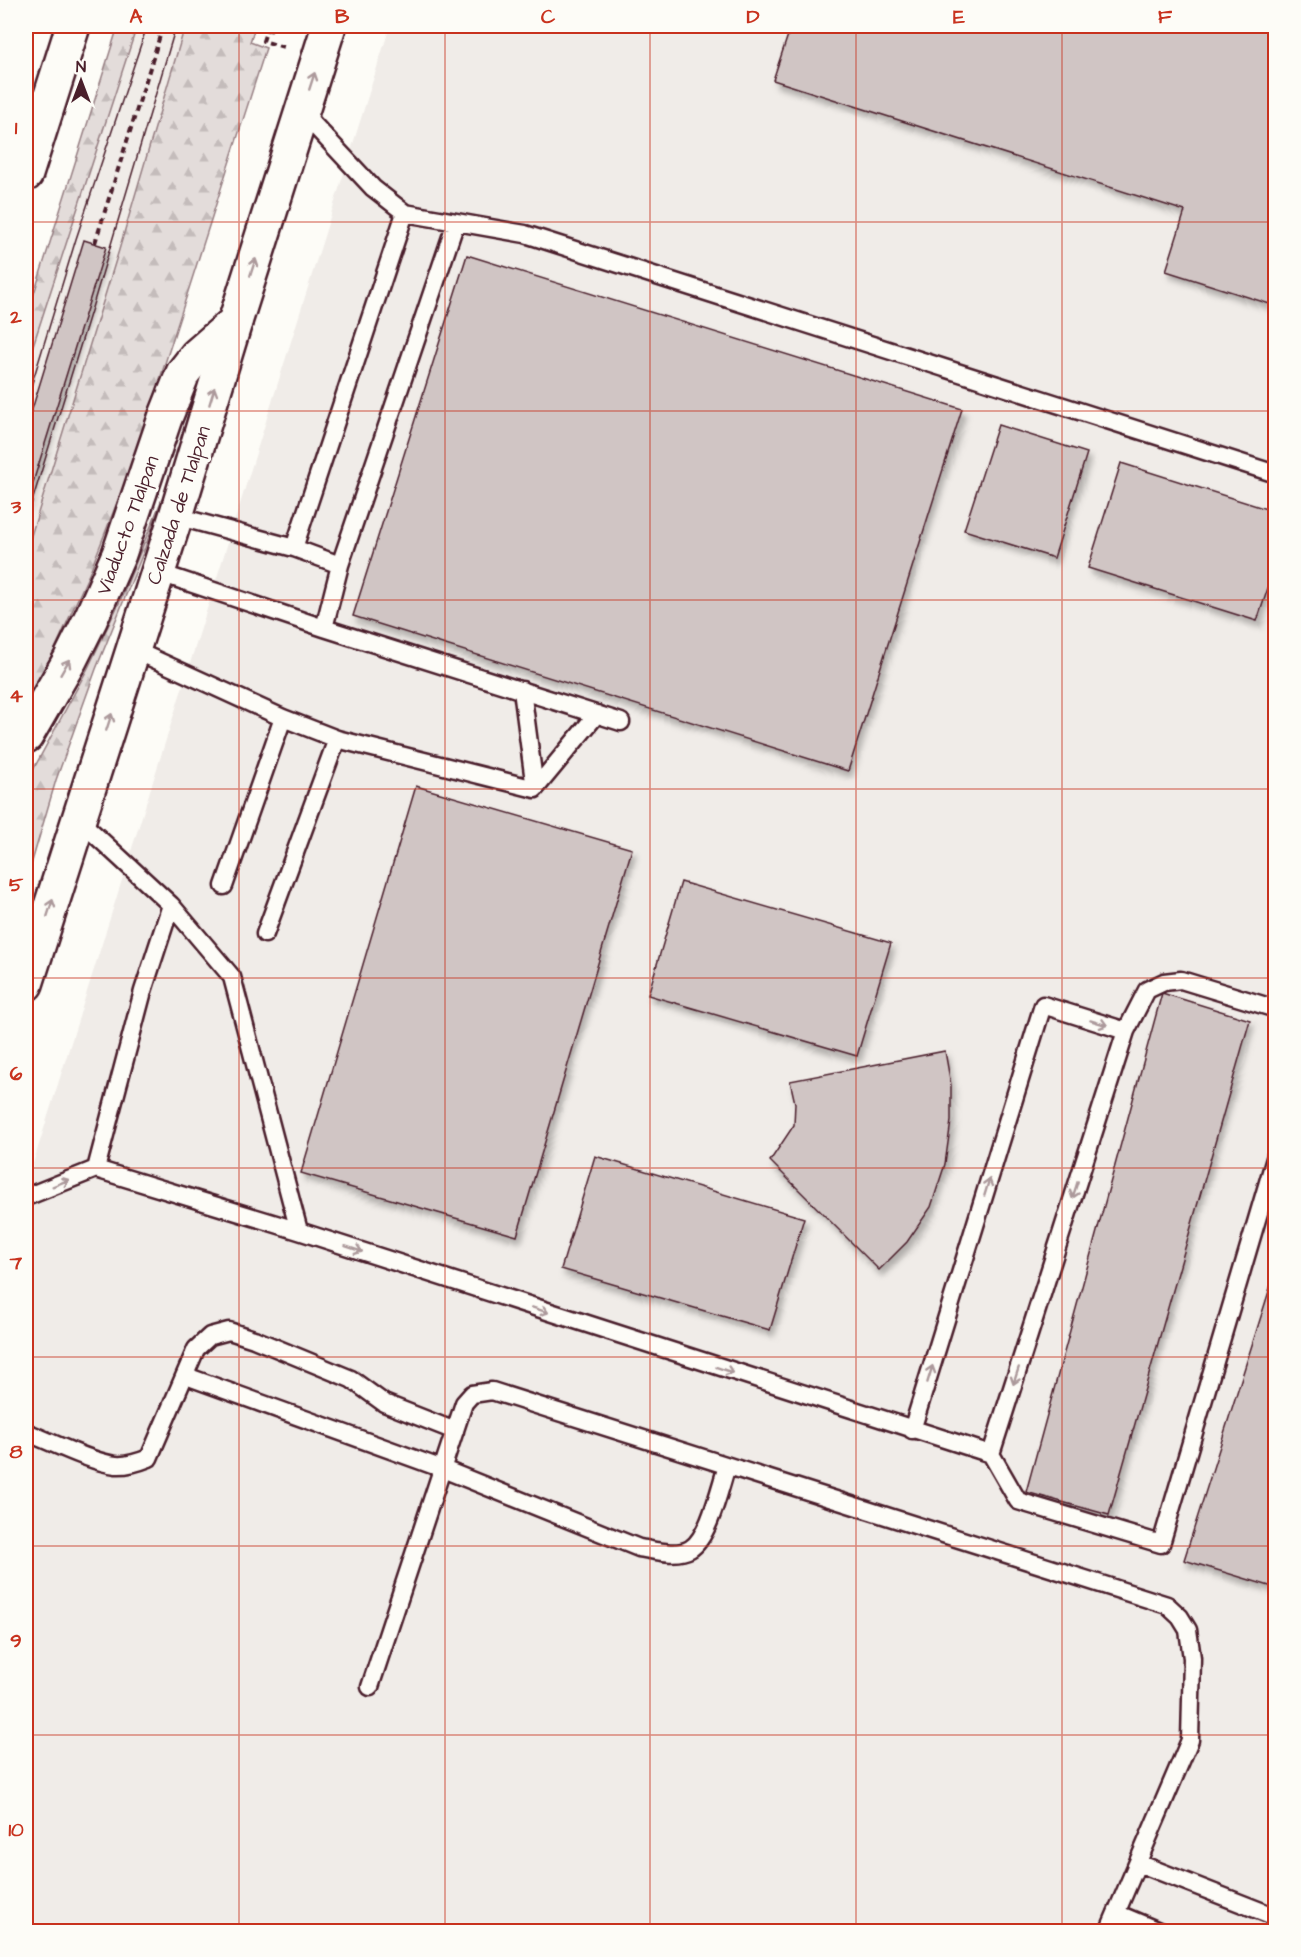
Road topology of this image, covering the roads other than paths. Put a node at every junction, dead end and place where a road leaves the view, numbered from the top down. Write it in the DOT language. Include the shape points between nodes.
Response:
graph roads {
  1 [pos="73,26"];
  2 [pos="329,26"];
  3 [pos="302,112"];
  4 [pos="26,174"];
  5 [pos="405,213"];
  6 [pos="456,222"];
  7 [pos="235,322"];
  8 [pos="1275,474"];
  9 [pos="176,516"];
  10 [pos="294,548"];
  11 [pos="340,565"];
  12 [pos="157,572"];
  13 [pos="324,628"];
  14 [pos="132,649"];
  15 [pos="522,690"];
  16 [pos="597,714"];
  17 [pos="283,718"];
  18 [pos="621,722"];
  19 [pos="26,736"];
  20 [pos="337,739"];
  21 [pos="535,789"];
  22 [pos="78,819"];
  23 [pos="224,886"];
  24 [pos="171,905"];
  25 [pos="265,934"];
  26 [pos="26,984"];
  27 [pos="1275,1009"];
  28 [pos="1126,1031"];
  29 [pos="1275,1155"];
  30 [pos="96,1169"];
  31 [pos="26,1197"];
  32 [pos="298,1231"];
  33 [pos="186,1376"];
  34 [pos="912,1430"];
  35 [pos="455,1431"];
  36 [pos="26,1432"];
  37 [pos="992,1454"];
  38 [pos="727,1466"];
  39 [pos="443,1469"];
  40 [pos="370,1687"];
  41 [pos="1138,1863"];
  42 [pos="1116,1913"];
  43 [pos="1275,1917"];
  44 [pos="1108,1932"];
  45 [pos="1161,1932"];
  1 -- 4 [label="main road"];
  3 -- 2 [label="main road, Calzada de Tlalpan, one-way"];
  3 -- 5 [label="lane" via="374,188"];
  7 -- 3 [label="main road, Calzada de Tlalpan, one-way"];
  5 -- 6 [label="lane"];
  5 -- 10 [label="lane"];
  6 -- 8 [label="lane" via="525,234"];
  6 -- 11 [label="lane"];
  9 -- 7 [label="main road, Calzada de Tlalpan, one-way"];
  19 -- 7 [label="main road, Viaducto Tlalpan, one-way" via="75,650 114,565 183,373 197,355"];
  9 -- 10 [label="lane"];
  9 -- 12 [label="main road, Calzada de Tlalpan"];
  10 -- 11 [label="lane"];
  11 -- 13 [label="lane"];
  12 -- 13 [label="lane"];
  12 -- 14 [label="main road, Calzada de Tlalpan"];
  13 -- 15 [label="lane"];
  14 -- 17 [label="lane"];
  22 -- 14 [label="main road, Calzada de Tlalpan, one-way"];
  15 -- 16 [label="lane"];
  15 -- 21 [label="lane"];
  16 -- 18 [label="lane"];
  16 -- 21 [label="lane"];
  17 -- 20 [label="lane"];
  17 -- 23 [label="lane"];
  20 -- 21 [label="lane"];
  20 -- 25 [label="lane"];
  22 -- 24 [label="lane"];
  26 -- 22 [label="main road, Calzada de Tlalpan, one-way"];
  24 -- 30 [label="lane" via="143,991"];
  24 -- 32 [label="lane" via="232,977"];
  27 -- 28 [label="lane" via="1181,980 1164,982 1147,990"];
  34 -- 28 [label="lane, one-way" via="1043,1005"];
  28 -- 37 [label="lane, one-way"];
  29 -- 37 [label="lane" via="1161,1544 1018,1501"];
  31 -- 30 [label="lane, one-way"];
  30 -- 32 [label="lane"];
  32 -- 34 [label="lane, one-way"];
  33 -- 35 [label="lane" via="196,1349 210,1336 229,1331 351,1379 384,1403"];
  33 -- 36 [label="lane" via="149,1458 133,1464 116,1465"];
  33 -- 39 [label="lane"];
  34 -- 37 [label="lane"];
  35 -- 38 [label="lane" via="464,1403 472,1394 492,1391"];
  35 -- 39 [label="lane"];
  38 -- 39 [label="lane" via="704,1534 689,1550 667,1553 639,1548"];
  38 -- 41 [label="lane" via="1167,1605 1180,1617 1188,1630 1192,1658 1190,1740"];
  39 -- 40 [label="lane"];
  41 -- 42 [label="lane"];
  41 -- 43 [label="lane"];
  42 -- 44 [label="lane"];
  42 -- 45 [label="lane"];
}
